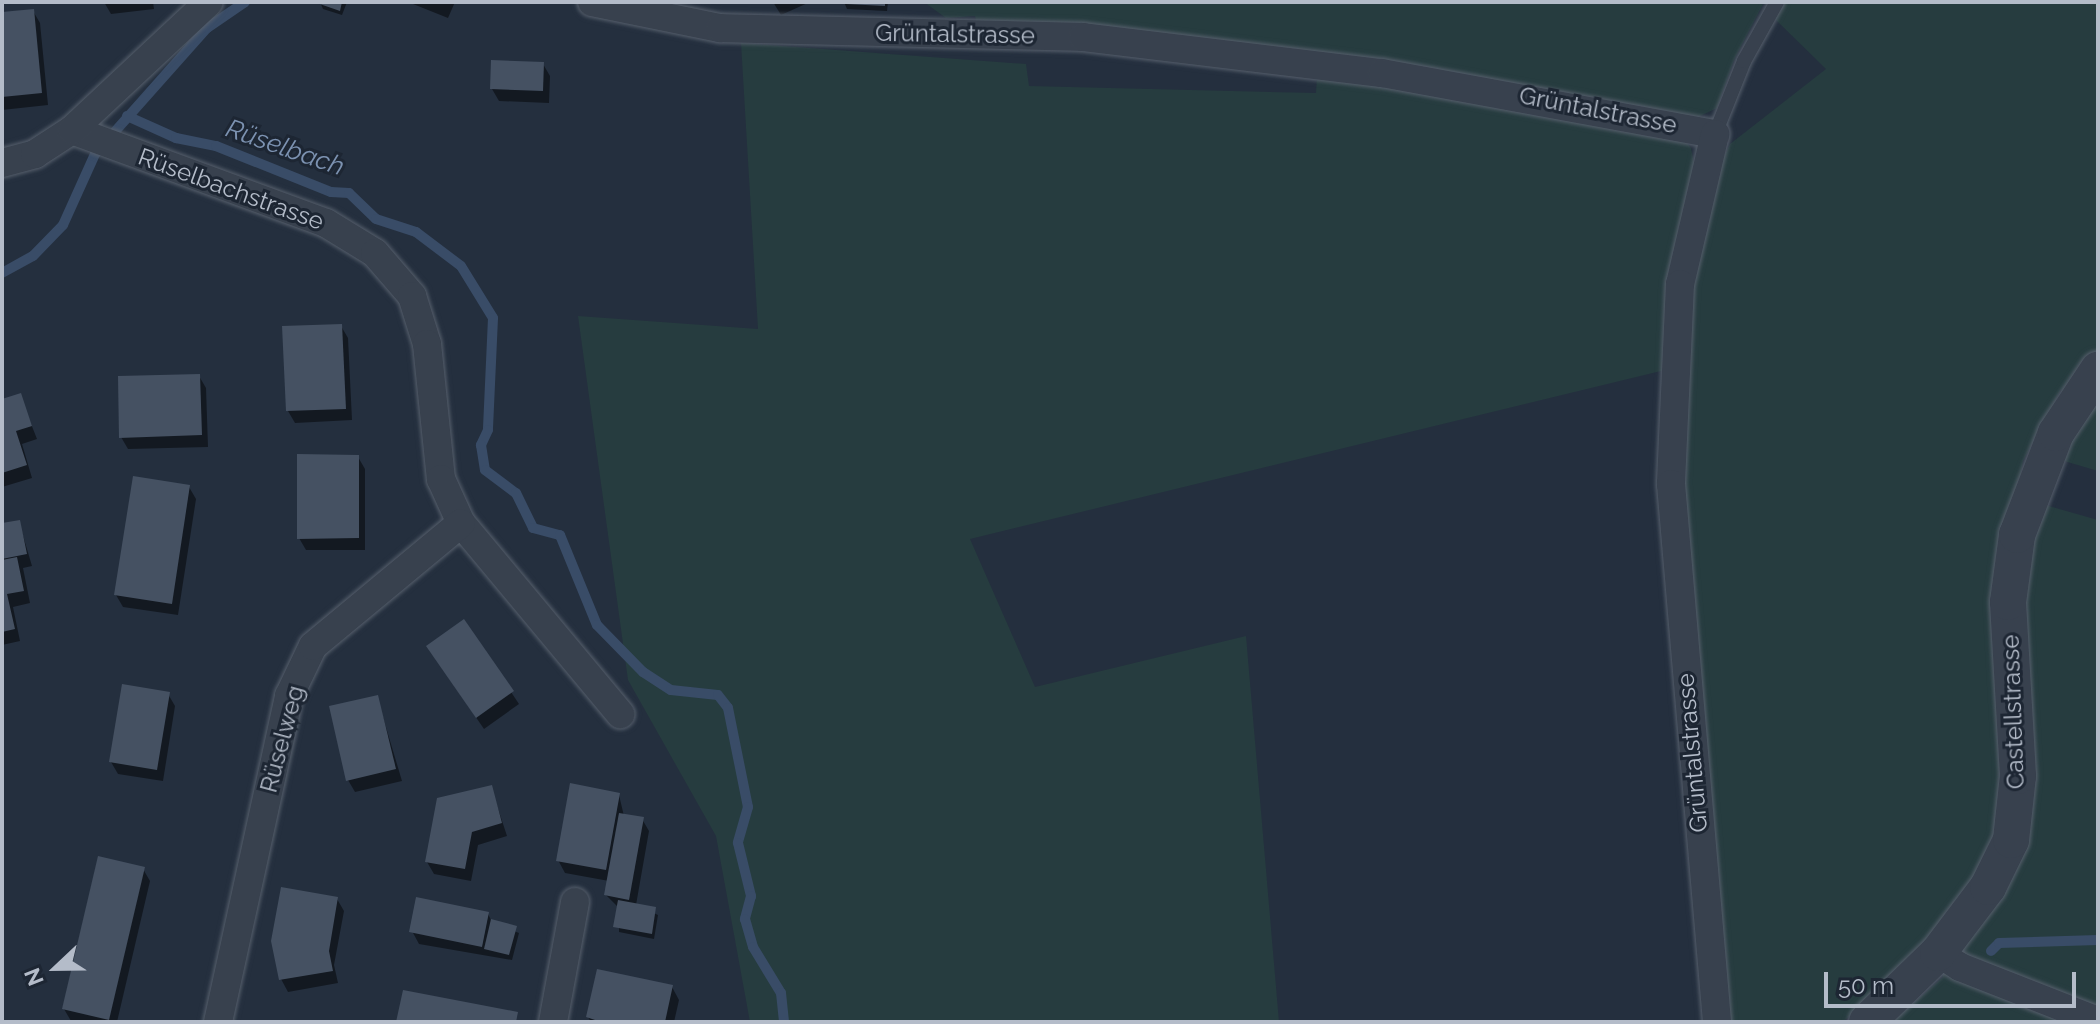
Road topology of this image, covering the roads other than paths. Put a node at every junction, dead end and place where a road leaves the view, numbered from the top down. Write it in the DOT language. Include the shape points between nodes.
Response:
graph roads {
  1 [pos="209,2"];
  2 [pos="592,2"];
  3 [pos="1777,2"];
  4 [pos="82,133"];
  5 [pos="1715,134"];
  6 [pos="2,163"];
  7 [pos="2098,370"];
  8 [pos="461,523"];
  9 [pos="620,714"];
  10 [pos="575,902"];
  11 [pos="1938,953"];
  12 [pos="2098,1021"];
  13 [pos="218,1022"];
  14 [pos="553,1022"];
  15 [pos="1717,1022"];
  16 [pos="1867,1022"];
  1 -- 4 [label="street"];
  2 -- 5 [label="street, Grüntalstrasse" via="720,28 1083,37 1382,73"];
  3 -- 5 [label="lane" via="1744,61"];
  4 -- 6 [label="street"];
  4 -- 8 [label="street, Rüselbachstrasse" via="326,223 375,253 412,296 427,344 441,479"];
  5 -- 15 [label="street, Grüntalstrasse" via="1680,284 1671,484"];
  7 -- 11 [label="street, Castellstrasse" via="2056,433 2017,535 2008,602 2018,776 2011,840 1988,887"];
  8 -- 9 [label="street, Rüselbachstrasse"];
  8 -- 13 [label="street, Rüselweg" via="313,646 289,696"];
  10 -- 14 [label="street"];
  11 -- 12 [label="street" via="1960,967"];
  11 -- 16 [label="street, Castellstrasse"];
}
